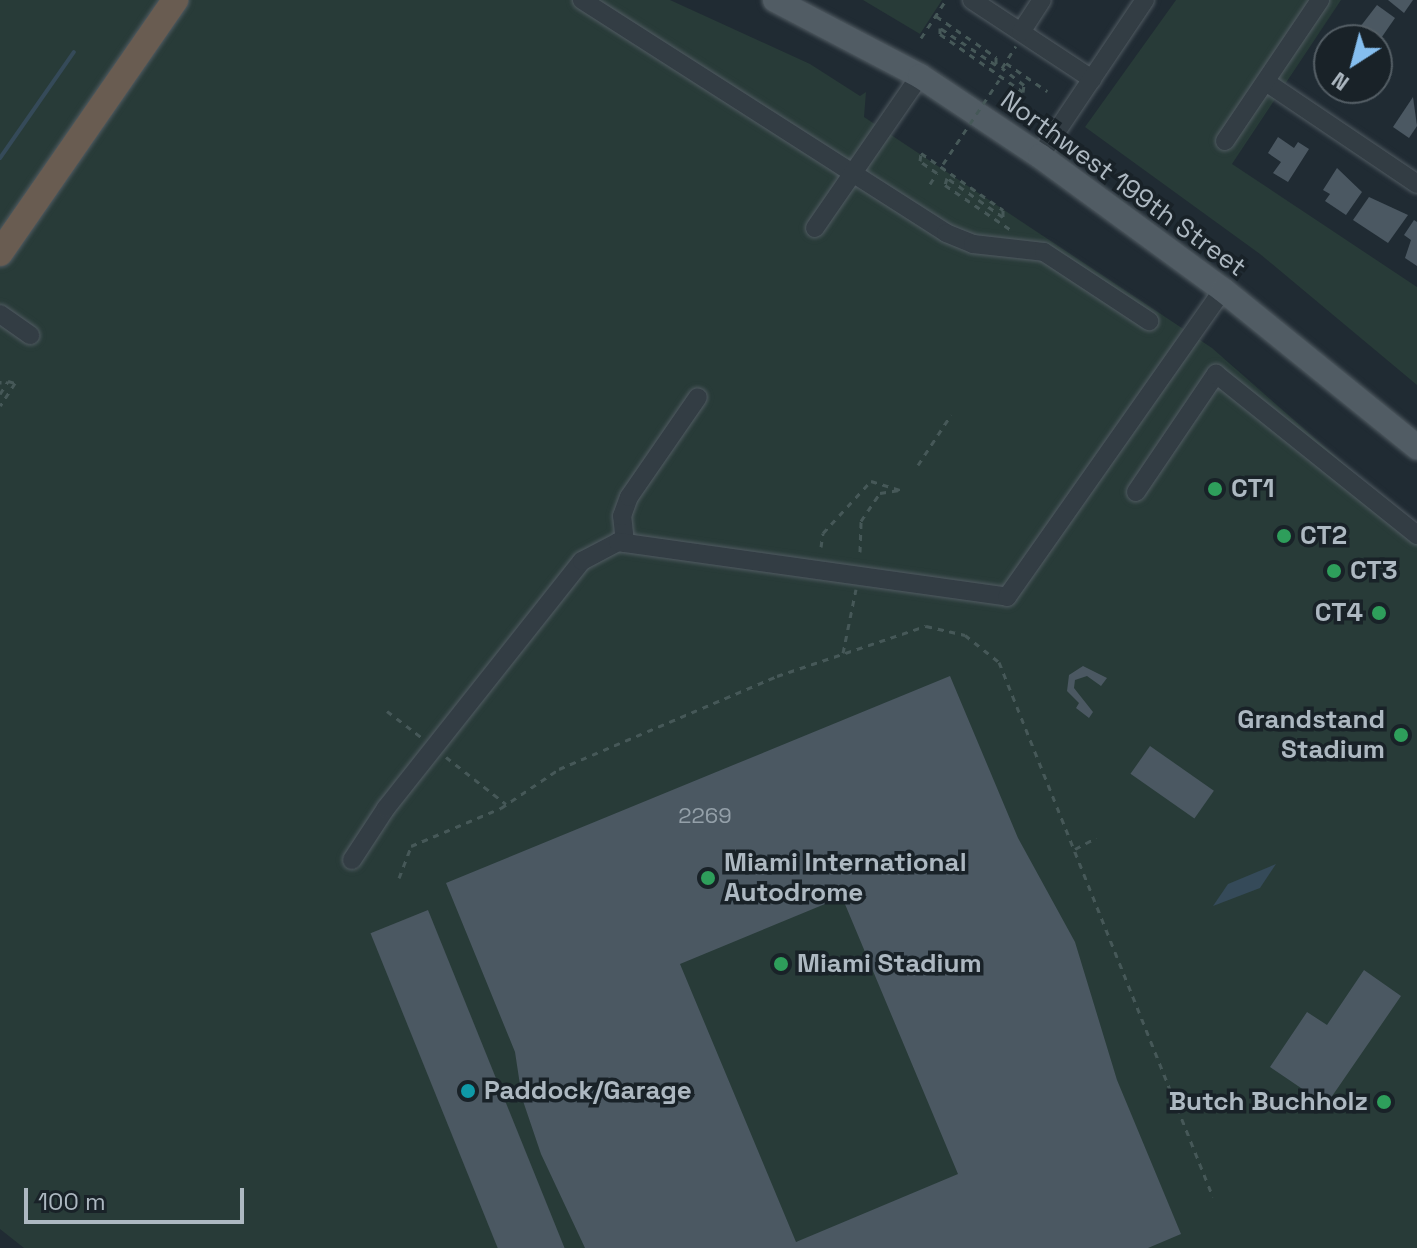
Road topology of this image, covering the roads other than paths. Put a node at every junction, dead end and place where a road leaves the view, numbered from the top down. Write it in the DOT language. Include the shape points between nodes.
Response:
graph roads {
  1 [pos="175,0"];
  2 [pos="582,0"];
  3 [pos="775,0"];
  4 [pos="972,0"];
  5 [pos="1042,0"];
  6 [pos="1145,0"];
  7 [pos="1320,0"];
  8 [pos="1019,38"];
  9 [pos="920,76"];
  10 [pos="1092,79"];
  11 [pos="1266,82"];
  12 [pos="1225,141"];
  13 [pos="1040,156"];
  14 [pos="854,173"];
  15 [pos="1417,184"];
  16 [pos="815,228"];
  17 [pos="0,253"];
  18 [pos="1223,290"];
  19 [pos="0,314"];
  20 [pos="1149,321"];
  21 [pos="30,335"];
  22 [pos="698,397"];
  23 [pos="1417,447"];
  24 [pos="1136,492"];
  25 [pos="1417,535"];
  26 [pos="625,543"];
  27 [pos="352,860"];
  1 -- 17 [label="highway"];
  2 -- 14 [label="street"];
  3 -- 9 [label="main road, Northwest 199th Street"];
  4 -- 8 [label="street"];
  5 -- 8 [label="street"];
  6 -- 10 [label="street"];
  7 -- 11 [label="street"];
  8 -- 10 [label="street"];
  9 -- 13 [label="main road, Northwest 199th Street"];
  9 -- 14 [label="street"];
  10 -- 13 [label="street"];
  11 -- 12 [label="street"];
  11 -- 15 [label="street"];
  13 -- 18 [label="main road, Northwest 199th Street"];
  14 -- 16 [label="street"];
  14 -- 20 [label="street" via="958,239 1039,250 1064,262"];
  18 -- 23 [label="main road, Northwest 199th Street"];
  18 -- 26 [label="street" via="1007,597"];
  19 -- 21 [label="street"];
  22 -- 26 [label="street" via="629,497 622,516"];
  24 -- 25 [label="street" via="1216,374"];
  26 -- 27 [label="street" via="582,561 386,808"];
}
